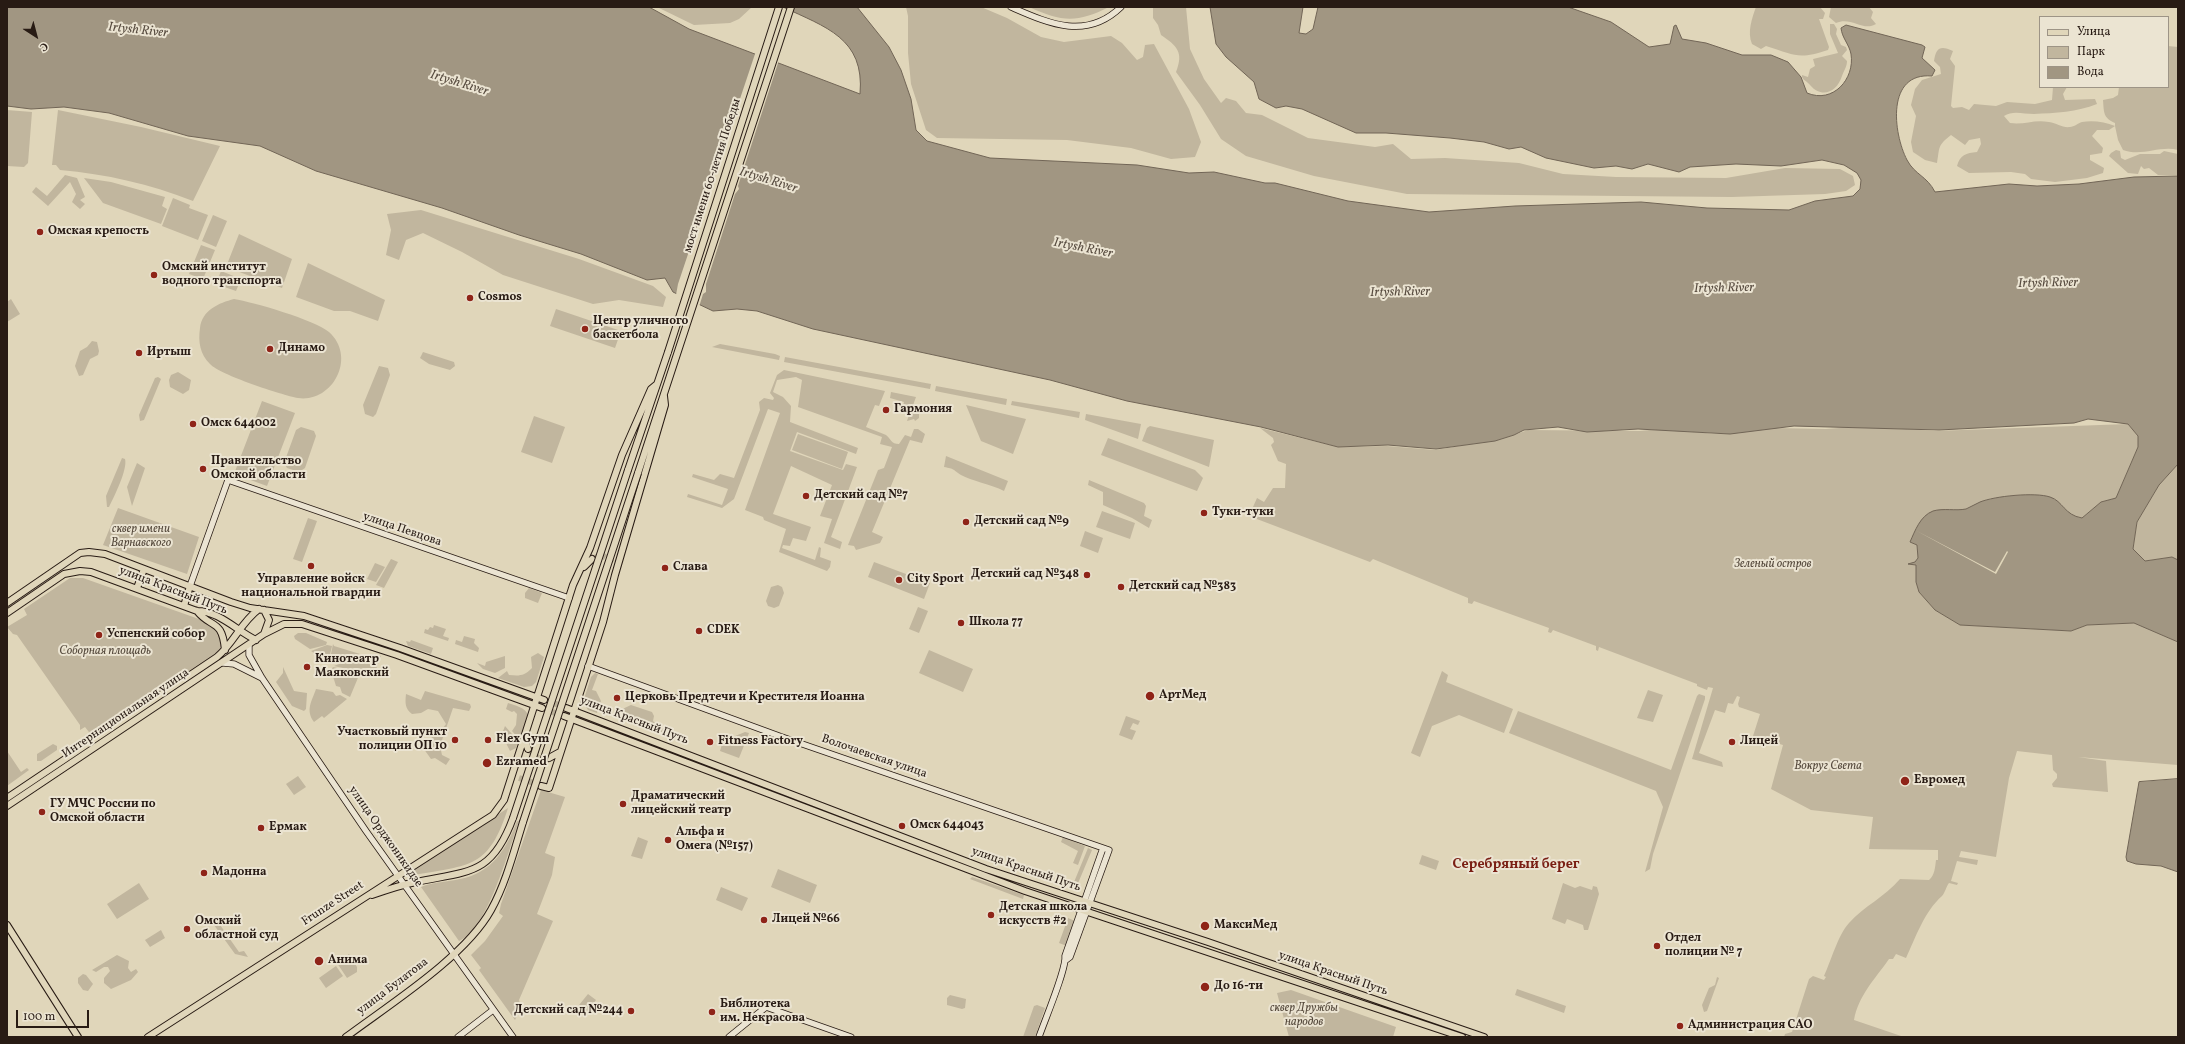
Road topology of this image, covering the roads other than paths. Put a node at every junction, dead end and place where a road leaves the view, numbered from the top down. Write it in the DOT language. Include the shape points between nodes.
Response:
graph roads {
  1 [pos="779,7"];
  2 [pos="791,7"];
  3 [pos="1011,7"];
  4 [pos="1121,7"];
  5 [pos="657,384"];
  6 [pos="664,394"];
  7 [pos="592,559"];
  8 [pos="613,563"];
  9 [pos="144,569"];
  10 [pos="579,573"];
  11 [pos="615,575"];
  12 [pos="190,586"];
  13 [pos="137,588"];
  14 [pos="569,598"];
  15 [pos="7,603"];
  16 [pos="184,606"];
  17 [pos="262,610"];
  18 [pos="197,611"];
  19 [pos="7,612"];
  20 [pos="239,630"];
  21 [pos="264,634"];
  22 [pos="256,640"];
  23 [pos="249,645"];
  24 [pos="225,650"];
  25 [pos="223,663"];
  26 [pos="588,666"];
  27 [pos="262,678"];
  28 [pos="537,698"];
  29 [pos="544,700"];
  30 [pos="535,705"];
  31 [pos="542,708"];
  32 [pos="566,708"];
  33 [pos="574,710"];
  34 [pos="564,716"];
  35 [pos="571,718"];
  36 [pos="524,738"];
  37 [pos="528,750"];
  38 [pos="560,752"];
  39 [pos="549,758"];
  40 [pos="512,776"];
  41 [pos="519,778"];
  42 [pos="541,786"];
  43 [pos="7,798"];
  44 [pos="7,806"];
  45 [pos="856,819"];
  46 [pos="523,822"];
  47 [pos="855,826"];
  48 [pos="1103,848"];
  49 [pos="398,875"];
  50 [pos="405,885"];
  51 [pos="360,900"];
  52 [pos="1086,902"];
  53 [pos="1084,910"];
  54 [pos="7,925"];
  55 [pos="454,954"];
  56 [pos="493,1010"];
  57 [pos="78,1037"];
  58 [pos="148,1037"];
  59 [pos="346,1037"];
  60 [pos="458,1037"];
  61 [pos="513,1037"];
  62 [pos="729,1037"];
  63 [pos="851,1037"];
  64 [pos="1039,1037"];
  65 [pos="1462,1037"];
  66 [pos="1484,1037"];
  1 -- 5 [label="main road, мост имени 60-летия Победы, bridge"];
  2 -- 6 [label="main road, мост имени 60-летия Победы"];
  3 -- 4 [label="street" via="1045,22 1074,27 1100,21"];
  5 -- 10 [label="main road, Frunze Street" via="651,389 622,455"];
  5 -- 50 [label="main road, bridge" via="513,818 502,843 495,854 474,870"];
  6 -- 11 [label="main road" via="666,405"];
  6 -- 46 [label="main road, мост имени 60-летия Победы, bridge"];
  7 -- 10 [label="main road"];
  8 -- 11 [label="main road"];
  9 -- 12 [label="main road, улица Красный Путь"];
  9 -- 13 [label="main road"];
  9 -- 15 [label="main road, улица Красный Путь" via="105,554 80,554"];
  10 -- 14 [label="main road, Frunze Street"];
  11 -- 26 [label="main road"];
  12 -- 14 [label="street, улица Певцова" via="228,480"];
  12 -- 16 [label="main road"];
  12 -- 17 [label="main road, улица Красный Путь" via="231,602"];
  13 -- 16 [label="main road, улица Красный Путь"];
  13 -- 19 [label="main road, улица Красный Путь" via="86,571 64,574"];
  14 -- 28 [label="main road, Frunze Street"];
  16 -- 18 [label="main road, улица Красный Путь"];
  17 -- 20 [label="main road, Интернациональная улица" via="251,616"];
  17 -- 21 [label="main road" via="268,620"];
  17 -- 28 [label="main road, улица Красный Путь" via="304,616"];
  18 -- 20 [label="main road, улица Красный Путь" via="218,617"];
  18 -- 24 [label="main road" via="219,629 223,635"];
  20 -- 22 [label="main road, улица Красный Путь"];
  20 -- 24 [label="main road, Интернациональная улица"];
  21 -- 22 [label="main road"];
  21 -- 30 [label="main road" via="284,624 302,624"];
  22 -- 23 [label="main road, Интернациональная улица"];
  23 -- 25 [label="main road, Интернациональная улица"];
  23 -- 27 [label="street, улица Орджоникидзе" via="249,654 260,670"];
  24 -- 43 [label="main road, Интернациональная улица"];
  25 -- 27 [label="street" via="234,664"];
  25 -- 44 [label="main road, Интернациональная улица"];
  26 -- 33 [label="main road"];
  26 -- 48 [label="street, Волочаевская улица" via="782,737"];
  27 -- 49 [label="street, улица Орджоникидзе"];
  28 -- 29 [label="main road, улица Красный Путь"];
  28 -- 30 [label="main road, Frunze Street"];
  30 -- 31 [label="main road"];
  30 -- 36 [label="main road, Frunze Street"];
  32 -- 33 [label="main road, улица Красный Путь"];
  33 -- 35 [label="main road"];
  33 -- 45 [label="main road, улица Красный Путь"];
  34 -- 35 [label="main road, улица Красный Путь"];
  35 -- 38 [label="main road"];
  35 -- 47 [label="main road, улица Красный Путь"];
  36 -- 37 [label="main road"];
  36 -- 40 [label="main road, Frunze Street"];
  38 -- 39 [label="main road"];
  38 -- 42 [label="main road" via="549,788"];
  40 -- 41 [label="main road"];
  40 -- 49 [label="main road, Frunze Street" via="504,800 493,815"];
  45 -- 47 [label="main road"];
  45 -- 52 [label="main road, улица Красный Путь" via="986,869"];
  46 -- 55 [label="main road, улица Булатова" via="491,910 472,936"];
  47 -- 53 [label="main road, улица Красный Путь"];
  48 -- 52 [label="street"];
  48 -- 52 [label="street, Волочаевская улица" via="1109,850"];
  49 -- 50 [label="street, улица Орджоникидзе"];
  49 -- 51 [label="main road, Frunze Street"];
  50 -- 51 [label="main road"];
  50 -- 55 [label="street, улица Орджоникидзе"];
  51 -- 58 [label="main road, Frunze Street"];
  52 -- 53 [label="street"];
  52 -- 66 [label="main road, улица Красный Путь"];
  53 -- 64 [label="street" via="1065,956 1066,960"];
  53 -- 65 [label="main road, улица Красный Путь"];
  54 -- 57 [label="main road"];
  55 -- 56 [label="street, улица Орджоникидзе"];
  55 -- 59 [label="main road, улица Булатова"];
  56 -- 60 [label="street"];
  56 -- 61 [label="street, улица Орджоникидзе"];
  62 -- 63 [label="street" via="766,1007"];
}
